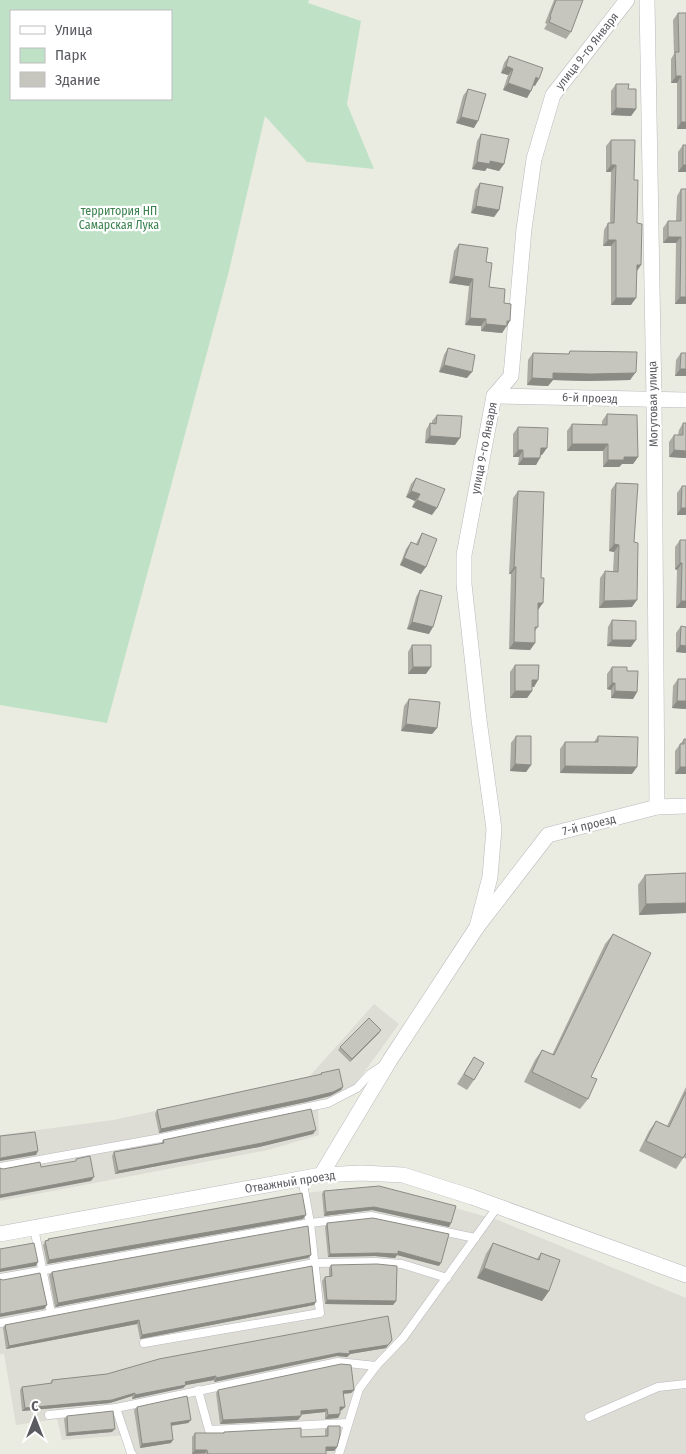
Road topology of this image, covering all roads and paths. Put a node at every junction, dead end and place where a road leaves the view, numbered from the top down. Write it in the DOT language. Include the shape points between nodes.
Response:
graph roads {
  1 [pos="627,0"];
  2 [pos="647,0"];
  3 [pos="494,396"];
  4 [pos="654,400"];
  5 [pos="686,400"];
  6 [pos="686,806"];
  7 [pos="657,808"];
  8 [pos="478,927"];
  9 [pos="390,1060"];
  10 [pos="0,1168"];
  11 [pos="321,1175"];
  12 [pos="302,1178"];
  13 [pos="498,1206"];
  14 [pos="310,1223"];
  15 [pos="34,1228"];
  16 [pos="0,1234"];
  17 [pos="475,1238"];
  18 [pos="314,1263"];
  19 [pos="43,1271"];
  20 [pos="686,1275"];
  21 [pos="0,1278"];
  22 [pos="446,1278"];
  23 [pos="51,1313"];
  24 [pos="0,1323"];
  25 [pos="144,1342"];
  26 [pos="376,1366"];
  27 [pos="686,1384"];
  28 [pos="198,1390"];
  29 [pos="116,1408"];
  30 [pos="49,1414"];
  31 [pos="589,1417"];
  32 [pos="348,1423"];
  33 [pos="132,1454"];
  34 [pos="339,1454"];
  1 -- 3 [label="street, улица 9-го Января" via="553,95 534,159 524,229 511,376"];
  2 -- 4 [label="street, Могутовая улица"];
  3 -- 4 [label="street, 6-й проезд"];
  3 -- 8 [label="street, улица 9-го Января" via="464,555 464,584 494,829 490,877"];
  4 -- 5 [label="street, 6-й проезд"];
  4 -- 7 [label="street, Могутовая улица"];
  6 -- 7 [label="street, 7-й проезд"];
  7 -- 8 [label="street, 7-й проезд" via="548,835"];
  8 -- 9 [label="street, 7-й проезд"];
  9 -- 10 [label="lane" via="357,1088 328,1103"];
  9 -- 11 [label="street, 7-й проезд"];
  11 -- 12 [label="street, Отважный проезд"];
  11 -- 13 [label="street, Отважный проезд" via="403,1175"];
  12 -- 14 [label="lane"];
  12 -- 15 [label="street, Отважный проезд"];
  13 -- 17 [label="lane"];
  13 -- 20 [label="street, Отважный проезд"];
  14 -- 17 [label="lane" via="371,1216"];
  14 -- 18 [label="lane"];
  14 -- 19 [label="lane"];
  15 -- 16 [label="street, Отважный проезд"];
  15 -- 19 [label="lane"];
  17 -- 22 [label="lane"];
  18 -- 22 [label="lane" via="402,1264"];
  18 -- 23 [label="lane"];
  18 -- 25 [label="lane" via="320,1312"];
  19 -- 21 [label="lane"];
  19 -- 23 [label="lane"];
  22 -- 26 [label="lane" via="403,1338"];
  23 -- 24 [label="lane"];
  26 -- 28 [label="lane" via="338,1362"];
  26 -- 32 [label="lane" via="359,1389"];
  27 -- 31 [label="lane" via="658,1386"];
  28 -- 29 [label="lane"];
  28 -- 32 [label="lane" via="209,1430"];
  29 -- 30 [label="lane"];
  29 -- 33 [label="lane"];
  32 -- 34 [label="lane"];
}
